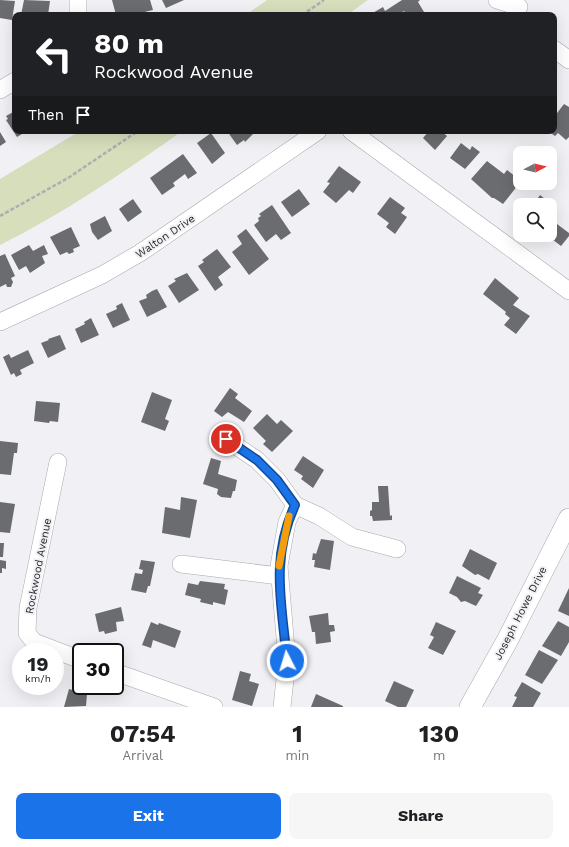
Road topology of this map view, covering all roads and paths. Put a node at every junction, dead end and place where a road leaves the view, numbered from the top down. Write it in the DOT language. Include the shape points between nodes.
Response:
graph roads {
  1 [pos="78,0"];
  2 [pos="324,0"];
  3 [pos="497,0"];
  4 [pos="519,7"];
  5 [pos="78,12"];
  6 [pos="306,12"];
  7 [pos="557,51"];
  8 [pos="569,60"];
  9 [pos="12,84"];
  10 [pos="0,90"];
  11 [pos="134,134"];
  12 [pos="314,134"];
  13 [pos="355,134"];
  14 [pos="0,216"];
  15 [pos="569,291"];
  16 [pos="0,322"];
  17 [pos="226,439"];
  18 [pos="58,462"];
  19 [pos="295,505"];
  20 [pos="569,518"];
  21 [pos="397,549"];
  22 [pos="181,564"];
  23 [pos="279,576"];
  24 [pos="72,657"];
  25 [pos="124,675"];
  26 [pos="214,707"];
  27 [pos="282,707"];
  28 [pos="470,707"];
  1 -- 5 [label="street"];
  2 -- 6 [label="path"];
  3 -- 4 [label="street"];
  7 -- 8 [label="street"];
  9 -- 10 [label="street"];
  11 -- 14 [label="path" via="68,178"];
  12 -- 16 [label="street, Walton Drive" via="140,254 102,275"];
  13 -- 15 [label="street"];
  17 -- 19 [label="street" via="257,460 277,480"];
  18 -- 24 [label="street, Rockwood Avenue" via="28,608 27,633 34,642"];
  19 -- 21 [label="street" via="352,536"];
  19 -- 23 [label="street" via="287,522 278,566"];
  20 -- 28 [label="main road, Joseph Howe Drive" via="507,641"];
  22 -- 23 [label="street"];
  23 -- 27 [label="street" via="287,661"];
  25 -- 26 [label="street"];
}
